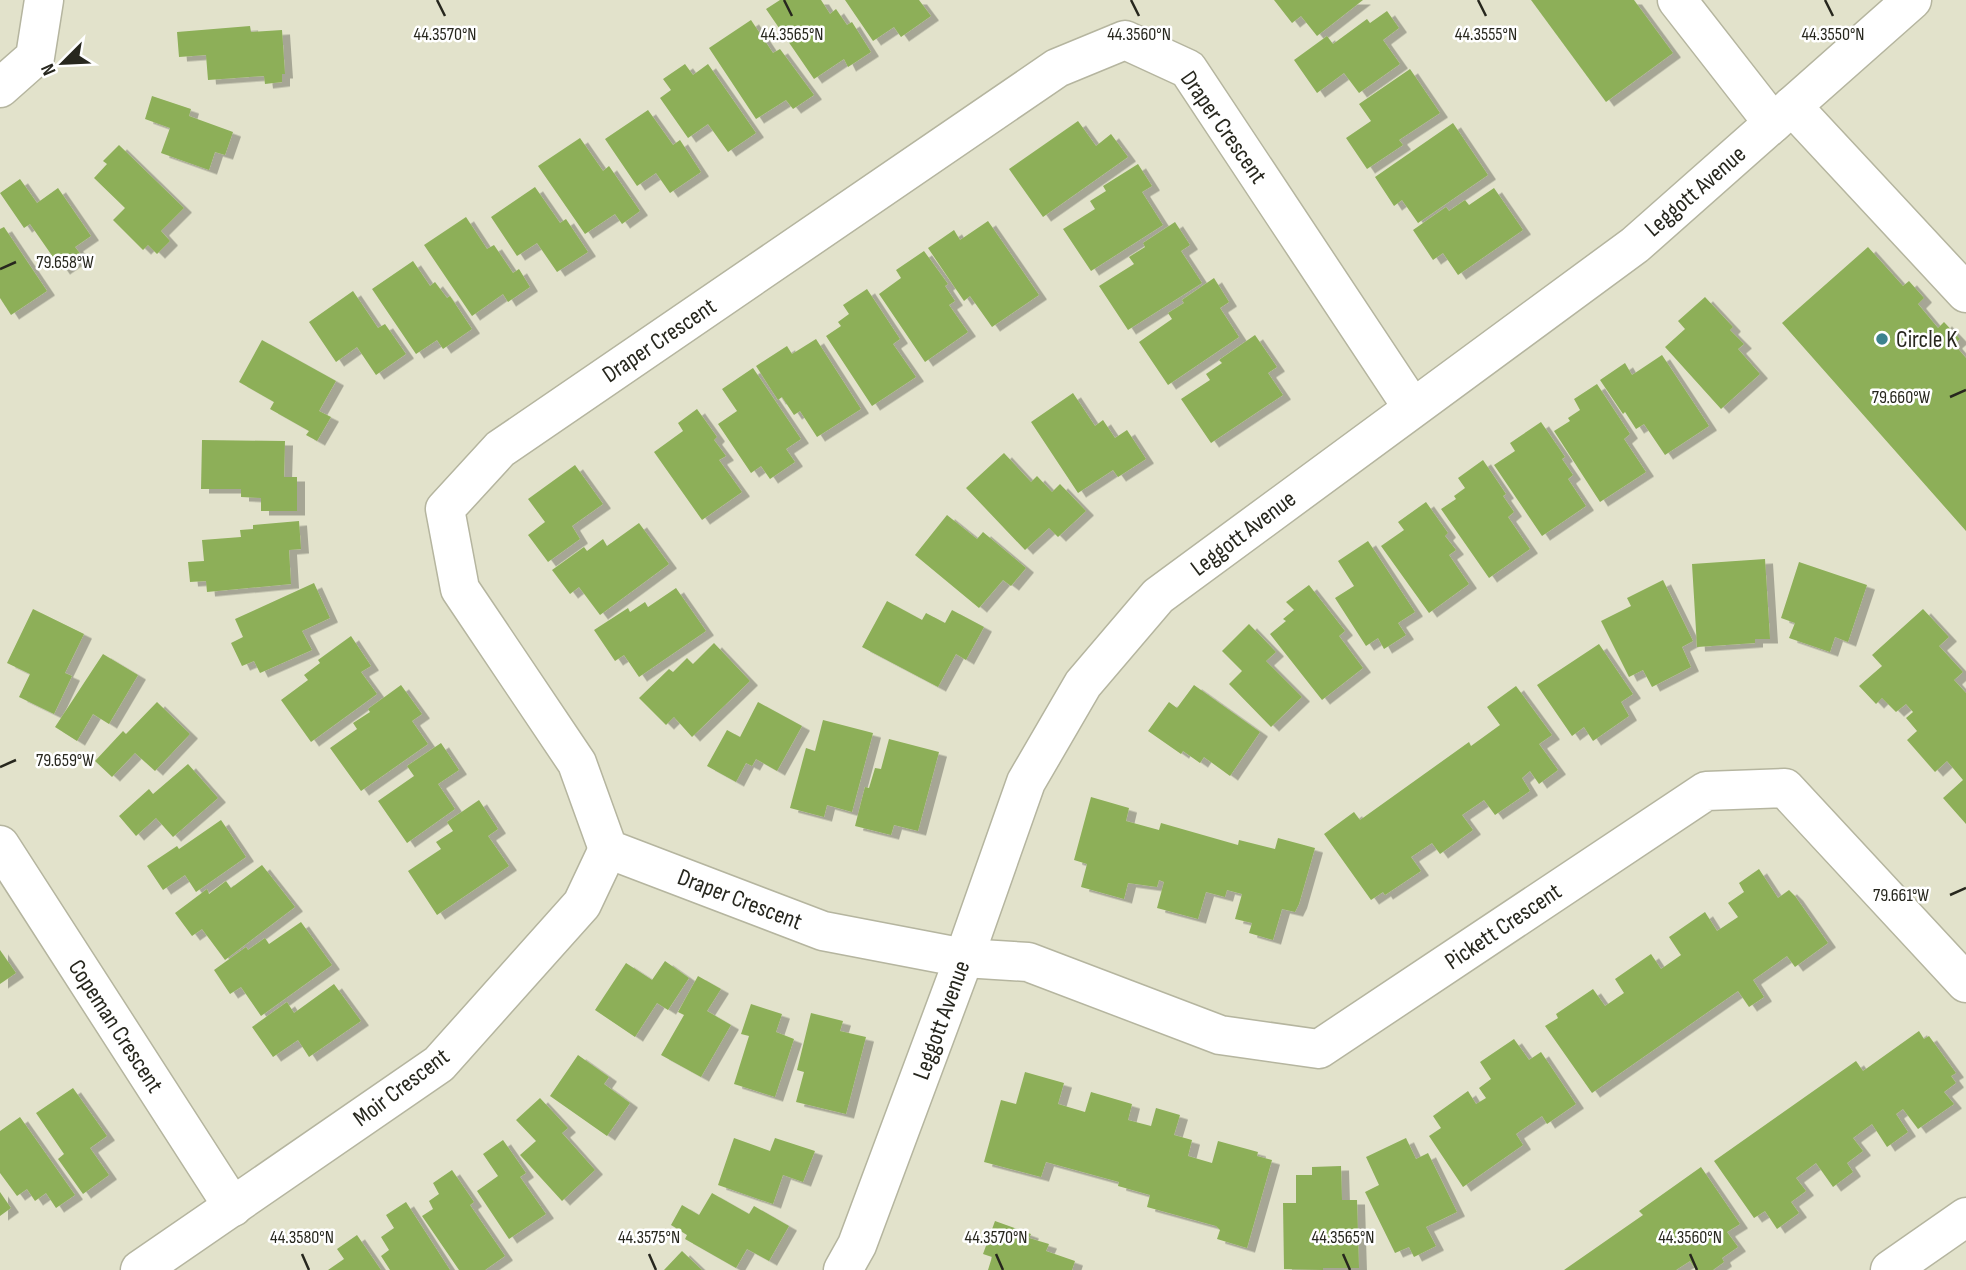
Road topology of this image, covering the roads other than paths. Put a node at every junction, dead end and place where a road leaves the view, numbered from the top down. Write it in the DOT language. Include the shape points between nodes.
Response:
graph roads {
  1 [pos="44,0"];
  2 [pos="1677,0"];
  3 [pos="1912,0"];
  4 [pos="0,88"];
  5 [pos="1782,114"];
  6 [pos="1966,293"];
  7 [pos="1412,407"];
  8 [pos="0,845"];
  9 [pos="608,849"];
  10 [pos="964,958"];
  11 [pos="1966,983"];
  12 [pos="233,1207"];
  13 [pos="1966,1217"];
  14 [pos="140,1270"];
  15 [pos="843,1270"];
  16 [pos="1889,1270"];
  1 -- 4 [label="street" via="35,57"];
  2 -- 5 [label="street"];
  3 -- 5 [label="street, Leggott Avenue"];
  5 -- 6 [label="street"];
  5 -- 7 [label="street, Leggott Avenue" via="1634,245"];
  7 -- 9 [label="street, Draper Crescent" via="1188,69 1125,40 1057,68 500,449 445,509 460,589 577,763"];
  7 -- 10 [label="street, Leggott Avenue" via="1158,596 1083,684 1026,782"];
  8 -- 12 [label="street, Copeman Crescent"];
  9 -- 10 [label="street, Draper Crescent" via="823,931"];
  9 -- 12 [label="street, Moir Crescent" via="582,904 439,1064"];
  10 -- 11 [label="street, Pickett Crescent" via="1028,962 1220,1035 1319,1049 1706,791 1785,788"];
  10 -- 15 [label="street, Leggott Avenue" via="857,1245"];
  12 -- 14 [label="street, Moir Crescent"];
  13 -- 16 [label="street"];
}
